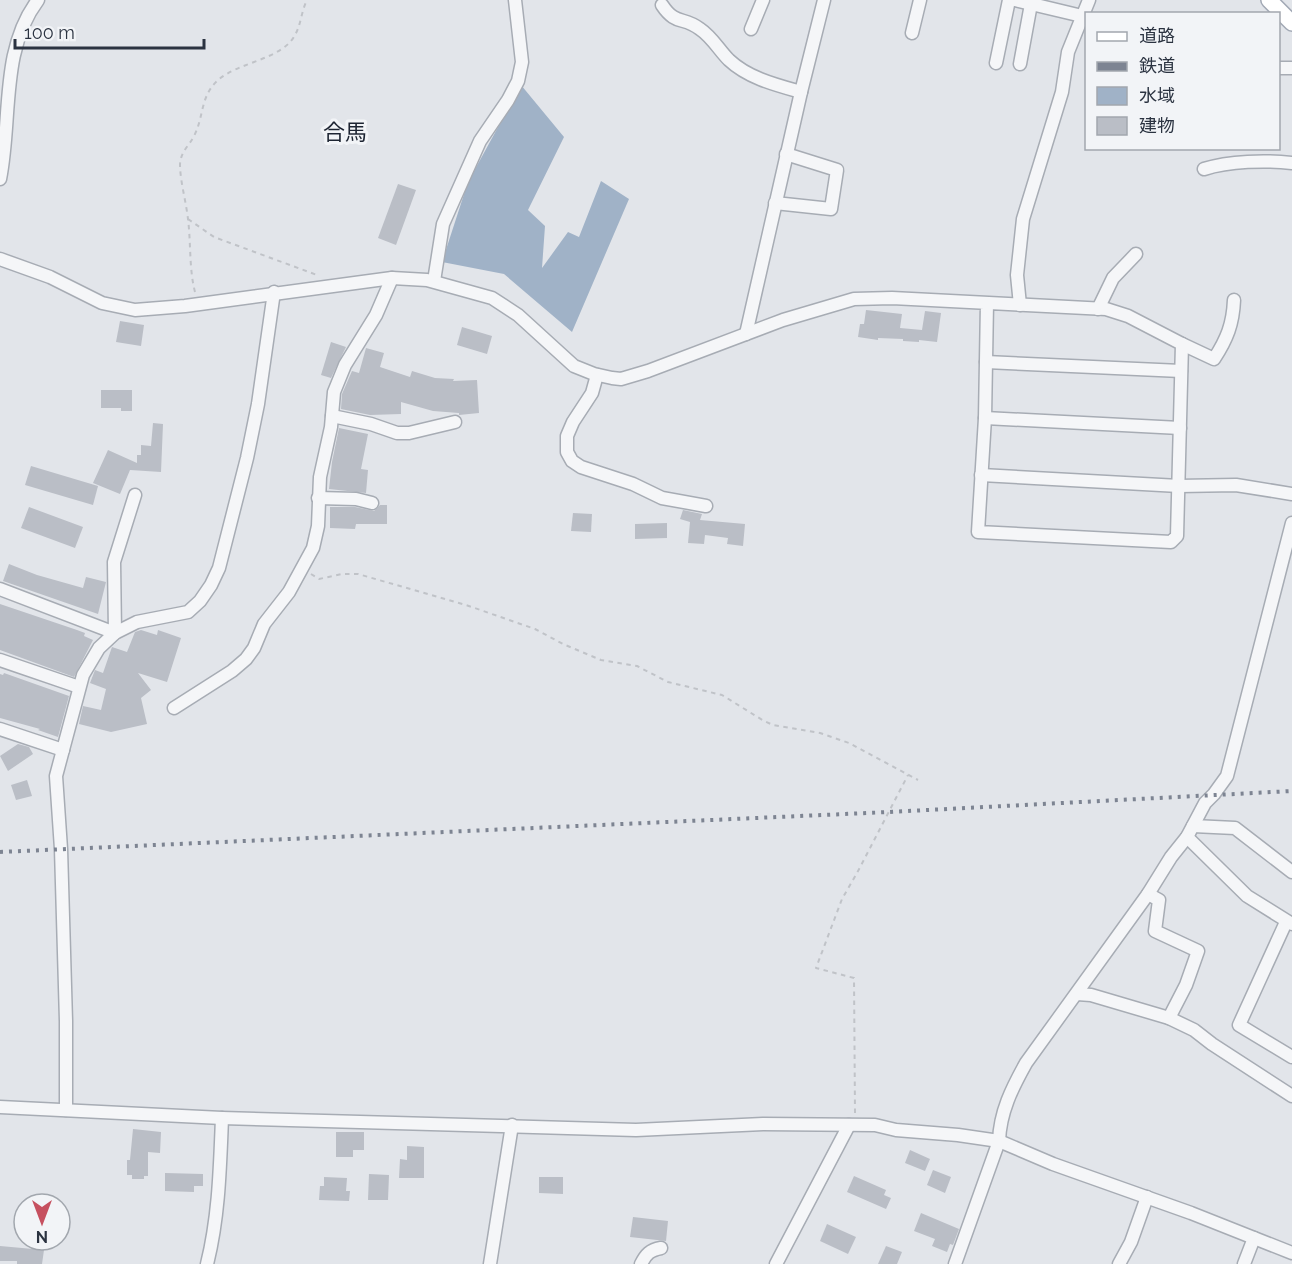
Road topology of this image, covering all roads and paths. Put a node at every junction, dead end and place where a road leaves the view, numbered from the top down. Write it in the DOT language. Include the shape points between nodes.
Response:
graph roads {
  1 [pos="38,0"];
  2 [pos="307,0"];
  3 [pos="515,0"];
  4 [pos="763,0"];
  5 [pos="824,0"];
  6 [pos="920,0"];
  7 [pos="1009,0"];
  8 [pos="1015,0"];
  9 [pos="1089,0"];
  10 [pos="1269,0"];
  11 [pos="1031,4"];
  12 [pos="662,5"];
  13 [pos="1082,16"];
  14 [pos="1292,23"];
  15 [pos="751,29"];
  16 [pos="912,33"];
  17 [pos="996,63"];
  18 [pos="1020,64"];
  19 [pos="801,92"];
  20 [pos="786,154"];
  21 [pos="1292,163"];
  22 [pos="1204,169"];
  23 [pos="0,179"];
  24 [pos="775,203"];
  25 [pos="188,219"];
  26 [pos="1136,254"];
  27 [pos="0,259"];
  28 [pos="320,276"];
  29 [pos="392,278"];
  30 [pos="434,281"];
  31 [pos="274,292"];
  32 [pos="1234,300"];
  33 [pos="987,303"];
  34 [pos="199,304"];
  35 [pos="1020,305"];
  36 [pos="1098,309"];
  37 [pos="746,334"];
  38 [pos="1182,344"];
  39 [pos="986,362"];
  40 [pos="1181,371"];
  41 [pos="597,375"];
  42 [pos="332,416"];
  43 [pos="985,418"];
  44 [pos="455,422"];
  45 [pos="1180,428"];
  46 [pos="981,475"];
  47 [pos="1179,486"];
  48 [pos="1292,494"];
  49 [pos="135,495"];
  50 [pos="318,498"];
  51 [pos="372,503"];
  52 [pos="706,507"];
  53 [pos="1292,523"];
  54 [pos="303,565"];
  55 [pos="0,590"];
  56 [pos="115,633"];
  57 [pos="0,660"];
  58 [pos="79,687"];
  59 [pos="174,708"];
  60 [pos="0,729"];
  61 [pos="63,750"];
  62 [pos="908,775"];
  63 [pos="918,780"];
  64 [pos="1190,831"];
  65 [pos="1292,872"];
  66 [pos="1148,894"];
  67 [pos="1289,923"];
  68 [pos="1077,994"];
  69 [pos="1169,1018"];
  70 [pos="1292,1057"];
  71 [pos="1292,1096"];
  72 [pos="0,1107"];
  73 [pos="66,1110"];
  74 [pos="222,1118"];
  75 [pos="512,1125"];
  76 [pos="849,1125"];
  77 [pos="999,1141"];
  78 [pos="1147,1197"];
  79 [pos="1254,1238"];
  80 [pos="661,1248"];
  81 [pos="1292,1253"];
  82 [pos="207,1264"];
  83 [pos="490,1264"];
  84 [pos="641,1264"];
  85 [pos="776,1264"];
  86 [pos="955,1264"];
  87 [pos="1119,1264"];
  88 [pos="1244,1264"];
  1 -- 23 [label="street" via="14,49"];
  2 -- 25 [label="path" via="290,41 273,53 227,73 204,98 194,136 180,165"];
  3 -- 30 [label="street" via="520,71 508,100 480,141 443,224"];
  4 -- 15 [label="street"];
  5 -- 19 [label="street"];
  6 -- 16 [label="street"];
  7 -- 17 [label="street"];
  8 -- 11 [label="street"];
  9 -- 13 [label="street"];
  10 -- 14 [label="main road"];
  11 -- 13 [label="street"];
  11 -- 18 [label="street"];
  12 -- 19 [label="street" via="675,20 693,24 704,32 741,69"];
  13 -- 35 [label="street" via="1068,52 1062,92 1023,219 1017,275"];
  19 -- 20 [label="street"];
  20 -- 24 [label="street"];
  20 -- 24 [label="street" via="837,170 831,209"];
  21 -- 22 [label="street" via="1226,164"];
  24 -- 37 [label="street"];
  25 -- 28 [label="path" via="214,237"];
  25 -- 34 [label="path" via="194,289"];
  26 -- 36 [label="street" via="1113,278"];
  27 -- 34 [label="street" via="114,307 143,310"];
  29 -- 30 [label="street"];
  29 -- 31 [label="street"];
  29 -- 42 [label="street" via="376,315 341,373"];
  30 -- 41 [label="street" via="500,302 574,366"];
  31 -- 34 [label="street"];
  31 -- 56 [label="street" via="247,458 212,585 188,612 137,622"];
  32 -- 38 [label="street" via="1233,320 1214,359"];
  33 -- 35 [label="street"];
  33 -- 37 [label="street" via="865,297"];
  33 -- 39 [label="street"];
  35 -- 36 [label="street"];
  36 -- 38 [label="street" via="1128,316"];
  37 -- 41 [label="street" via="632,376 621,379"];
  38 -- 40 [label="street"];
  39 -- 40 [label="street"];
  39 -- 43 [label="street"];
  40 -- 45 [label="street"];
  41 -- 52 [label="street" via="592,393 567,436 567,452 573,461 662,498"];
  42 -- 44 [label="street" via="397,433"];
  42 -- 50 [label="street"];
  43 -- 45 [label="street"];
  43 -- 46 [label="street"];
  45 -- 47 [label="street"];
  46 -- 47 [label="street"];
  46 -- 47 [label="street" via="978,532 1170,542 1177,536"];
  47 -- 48 [label="street" via="1236,485"];
  49 -- 56 [label="street" via="114,562"];
  50 -- 51 [label="street"];
  50 -- 54 [label="street" via="316,537"];
  53 -- 64 [label="street" via="1227,776 1205,803"];
  54 -- 59 [label="street" via="246,659"];
  54 -- 62 [label="path" via="319,579 358,574 526,625 601,660 637,666 668,682 722,695 773,725 820,733 849,744"];
  55 -- 56 [label="street"];
  56 -- 58 [label="street" via="99,648"];
  57 -- 58 [label="street"];
  58 -- 61 [label="street"];
  60 -- 61 [label="street"];
  61 -- 73 [label="street" via="56,776"];
  62 -- 63 [label="path"];
  62 -- 76 [label="path" via="842,898 816,968 854,978 855,1115"];
  64 -- 65 [label="street" via="1235,828"];
  64 -- 66 [label="street"];
  64 -- 67 [label="street" via="1247,896"];
  66 -- 68 [label="street"];
  66 -- 69 [label="street" via="1159,900 1155,931 1198,951"];
  67 -- 70 [label="street" via="1239,1025"];
  68 -- 69 [label="street"];
  68 -- 77 [label="street" via="1011,1089 1000,1122"];
  69 -- 71 [label="street" via="1194,1030"];
  72 -- 73 [label="street"];
  73 -- 74 [label="street"];
  74 -- 75 [label="street"];
  74 -- 82 [label="street" via="218,1198"];
  75 -- 76 [label="street" via="636,1130 763,1124"];
  75 -- 83 [label="street"];
  76 -- 77 [label="street"];
  76 -- 85 [label="street"];
  77 -- 78 [label="street"];
  77 -- 86 [label="street"];
  78 -- 79 [label="street"];
  78 -- 87 [label="street"];
  79 -- 81 [label="street"];
  79 -- 88 [label="street"];
  80 -- 84 [label="street" via="652,1250"];
}
